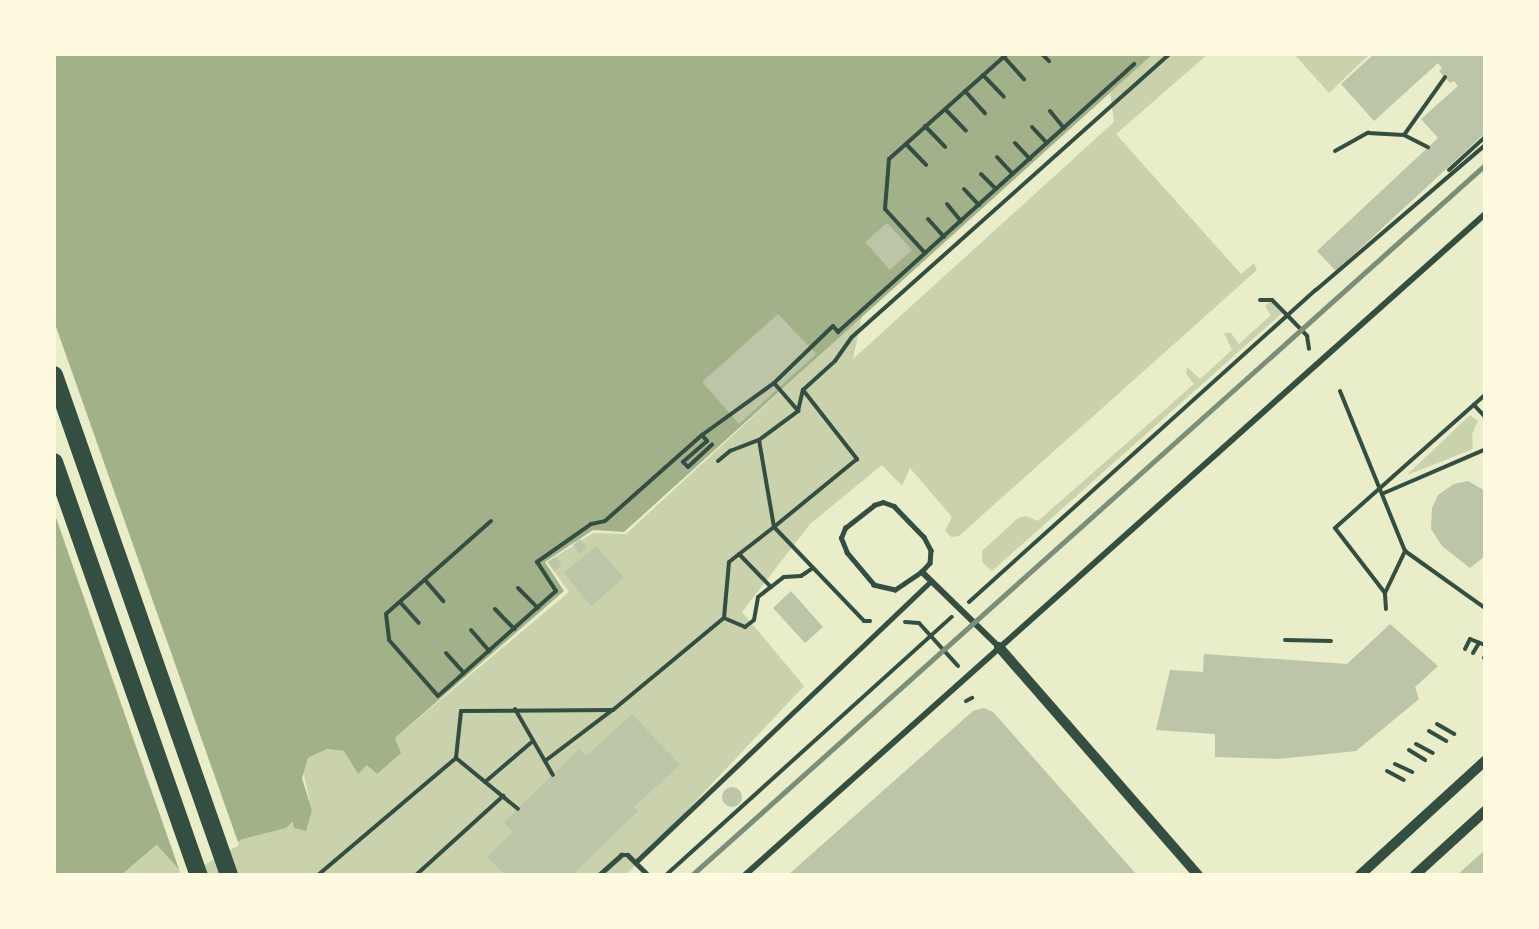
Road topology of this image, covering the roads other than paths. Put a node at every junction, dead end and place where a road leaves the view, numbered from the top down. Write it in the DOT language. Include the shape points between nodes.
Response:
graph roads {
  1 [pos="1485,214"];
  2 [pos="54,375"];
  3 [pos="54,462"];
  4 [pos="922,572"];
  5 [pos="931,581"];
  6 [pos="999,647"];
  7 [pos="1485,761"];
  8 [pos="1485,811"];
  9 [pos="636,862"];
  10 [pos="199,875"];
  11 [pos="229,875"];
  12 [pos="599,875"];
  13 [pos="648,875"];
  14 [pos="745,875"];
  15 [pos="1198,875"];
  16 [pos="1360,875"];
  17 [pos="1415,875"];
  1 -- 6 [label="street"];
  2 -- 11 [label="highway"];
  3 -- 10 [label="highway"];
  4 -- 4 [label="lane" via="930,562 931,550 924,537 894,506 874,504 844,528 841,538 847,553 874,585 895,590"];
  4 -- 5 [label="street"];
  5 -- 6 [label="street"];
  5 -- 9 [label="lane"];
  6 -- 14 [label="street"];
  6 -- 15 [label="street"];
  7 -- 16 [label="street"];
  8 -- 17 [label="street"];
  9 -- 12 [label="lane" via="621,855"];
  9 -- 13 [label="lane"];
}
